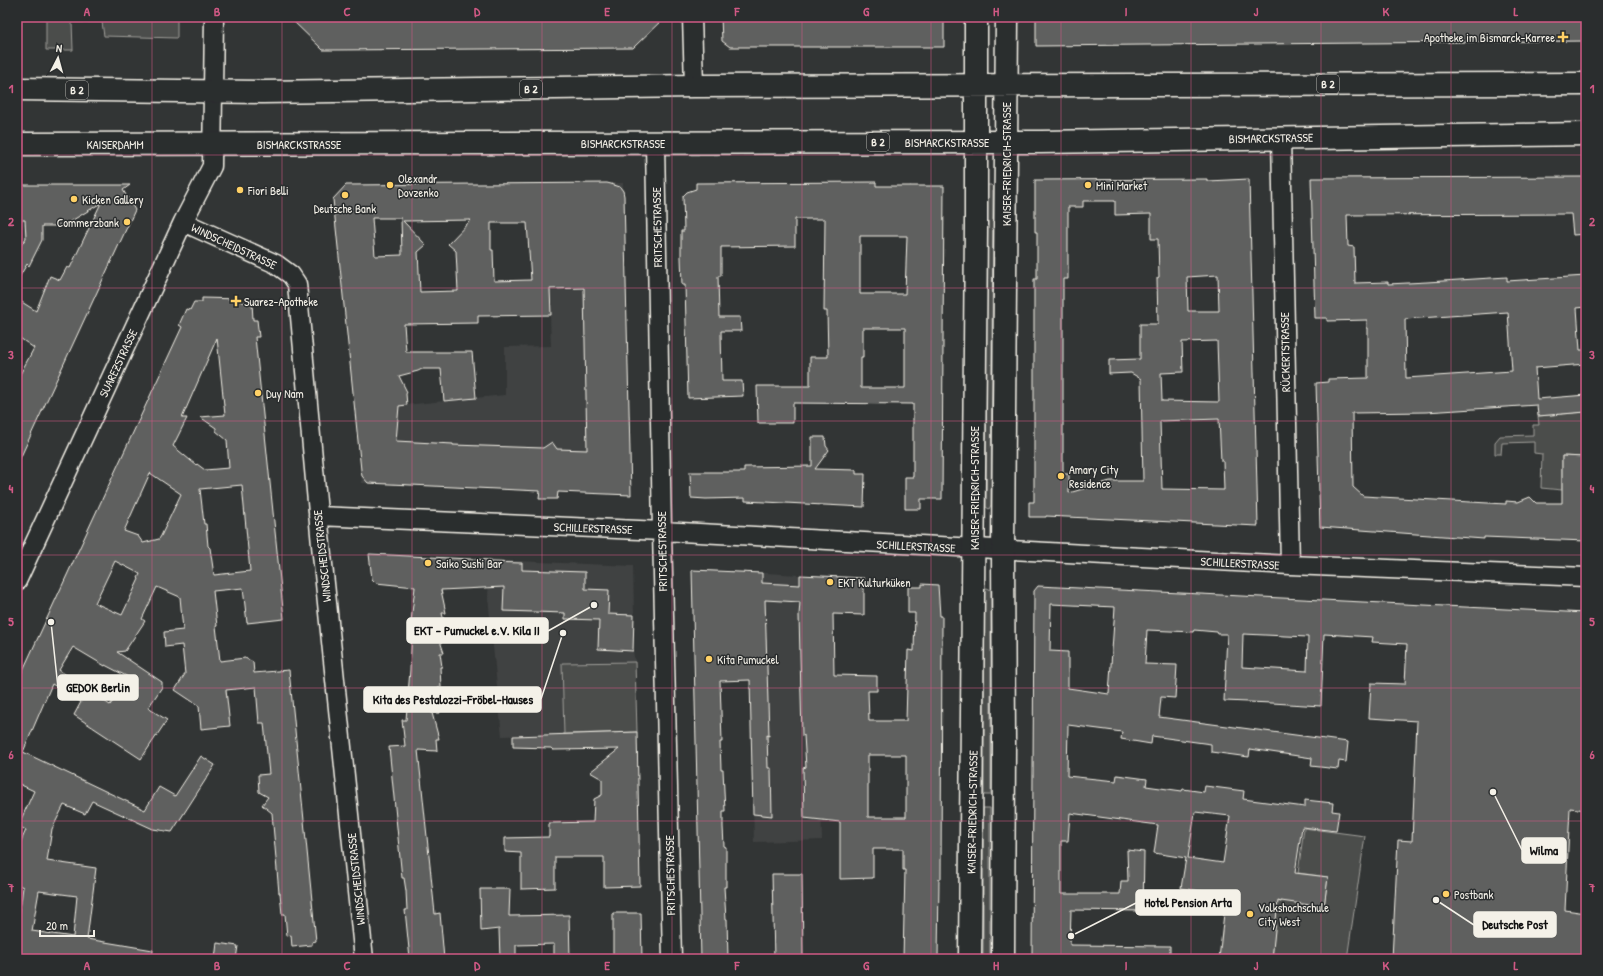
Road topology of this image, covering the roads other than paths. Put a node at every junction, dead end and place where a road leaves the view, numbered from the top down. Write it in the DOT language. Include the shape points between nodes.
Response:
graph roads {
  1 [pos="214,17"];
  2 [pos="692,17"];
  3 [pos="976,17"];
  4 [pos="1007,17"];
  5 [pos="1586,84"];
  6 [pos="976,85"];
  7 [pos="1007,85"];
  8 [pos="694,86"];
  9 [pos="17,89"];
  10 [pos="213,91"];
  11 [pos="1586,134"];
  12 [pos="1281,138"];
  13 [pos="976,142"];
  14 [pos="1006,142"];
  15 [pos="655,143"];
  16 [pos="17,144"];
  17 [pos="212,144"];
  18 [pos="183,222"];
  19 [pos="318,516"];
  20 [pos="662,531"];
  21 [pos="974,549"];
  22 [pos="1003,550"];
  23 [pos="1290,565"];
  24 [pos="1586,577"];
  25 [pos="17,581"];
  26 [pos="364,959"];
  27 [pos="672,959"];
  28 [pos="970,959"];
  29 [pos="1003,959"];
  1 -- 10 [label="street, SUAREZSTRASSE"];
  2 -- 8 [label="street"];
  3 -- 6 [label="main road, KAISER-FRIEDRICH-STRASSE"];
  4 -- 7 [label="main road, KAISER-FRIEDRICH-STRASSE"];
  5 -- 7 [label="main road, B 2"];
  6 -- 7 [label="main road, B 2"];
  6 -- 8 [label="main road, B 2"];
  6 -- 13 [label="main road, KAISER-FRIEDRICH-STRASSE"];
  7 -- 14 [label="main road, KAISER-FRIEDRICH-STRASSE"];
  8 -- 10 [label="main road, B 2"];
  9 -- 10 [label="main road, B 2"];
  10 -- 17 [label="street, SUAREZSTRASSE"];
  11 -- 12 [label="main road, BISMARCKSTRASSE / B 2"];
  12 -- 14 [label="main road, BISMARCKSTRASSE / B 2"];
  12 -- 23 [label="street, RÜCKERTSTRASSE"];
  13 -- 14 [label="main road, BISMARCKSTRASSE / B 2"];
  13 -- 15 [label="main road, BISMARCKSTRASSE / B 2"];
  13 -- 21 [label="main road, KAISER-FRIEDRICH-STRASSE"];
  14 -- 22 [label="main road, KAISER-FRIEDRICH-STRASSE"];
  15 -- 17 [label="main road, BISMARCKSTRASSE / B 2"];
  15 -- 20 [label="street, FRITSCHESTRASSE"];
  16 -- 17 [label="main road, KAISERDAMM / B 2"];
  17 -- 18 [label="street, SUAREZSTRASSE" via="212,166"];
  18 -- 19 [label="street, WINDSCHEIDSTRASSE" via="276,264 297,284"];
  18 -- 25 [label="street, SUAREZSTRASSE"];
  19 -- 20 [label="street, SCHILLERSTRASSE"];
  19 -- 26 [label="street, WINDSCHEIDSTRASSE"];
  20 -- 21 [label="street, SCHILLERSTRASSE"];
  20 -- 27 [label="street, FRITSCHESTRASSE"];
  21 -- 22 [label="street, SCHILLERSTRASSE"];
  21 -- 28 [label="main road, KAISER-FRIEDRICH-STRASSE"];
  22 -- 23 [label="street, SCHILLERSTRASSE"];
  22 -- 29 [label="main road, KAISER-FRIEDRICH-STRASSE"];
  23 -- 24 [label="street, SCHILLERSTRASSE"];
}
